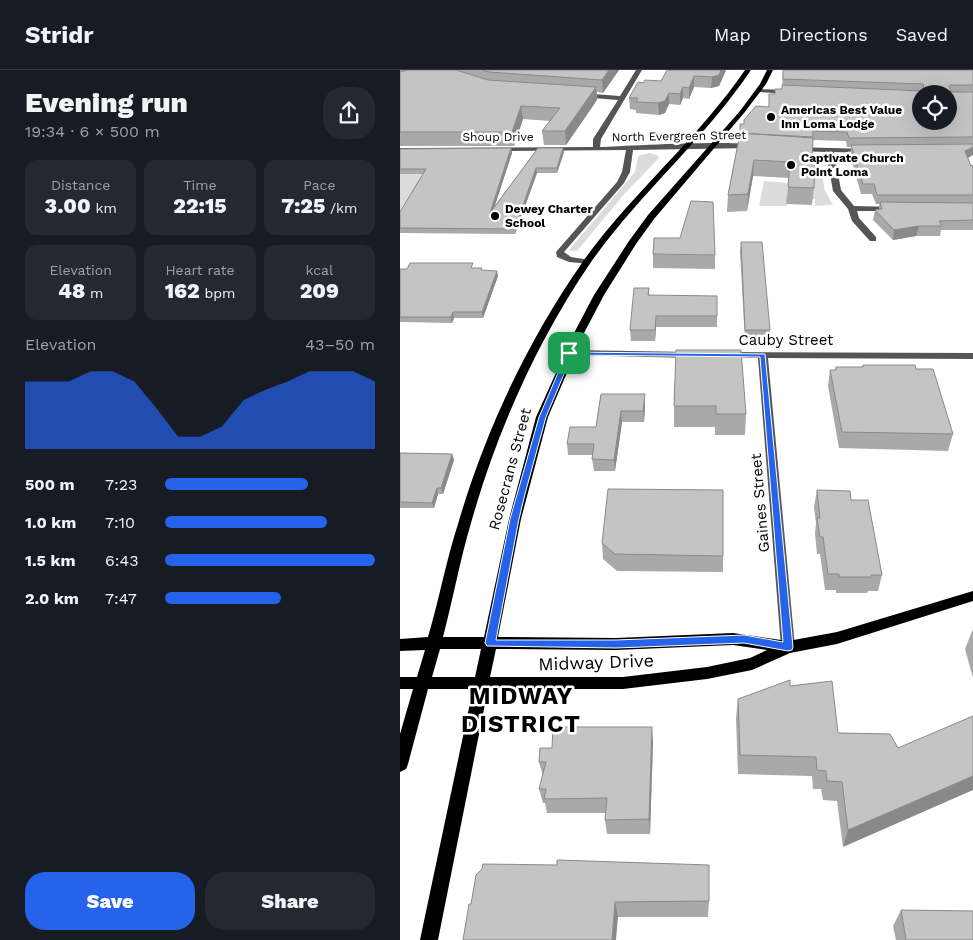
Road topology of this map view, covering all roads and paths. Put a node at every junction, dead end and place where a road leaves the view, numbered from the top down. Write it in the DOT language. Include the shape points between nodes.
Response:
graph roads {
  1 [pos="639,70"];
  2 [pos="748,70"];
  3 [pos="770,70"];
  4 [pos="759,90"];
  5 [pos="796,92"];
  6 [pos="569,94"];
  7 [pos="622,98"];
  8 [pos="714,145"];
  9 [pos="686,147"];
  10 [pos="766,147"];
  11 [pos="630,148"];
  12 [pos="785,148"];
  13 [pos="596,149"];
  14 [pos="400,150"];
  15 [pos="830,151"];
  16 [pos="872,151"];
  17 [pos="852,208"];
  18 [pos="908,209"];
  19 [pos="873,239"];
  20 [pos="587,262"];
  21 [pos="569,353"];
  22 [pos="698,355"];
  23 [pos="717,355"];
  24 [pos="763,355"];
  25 [pos="972,359"];
  26 [pos="973,596"];
  27 [pos="434,643"];
  28 [pos="490,643"];
  29 [pos="400,645"];
  30 [pos="788,647"];
  31 [pos="400,683"];
  32 [pos="422,683"];
  33 [pos="481,684"];
  34 [pos="400,764"];
  35 [pos="429,940"];
  1 -- 7 [label="street"];
  2 -- 9 [label="main road, Rosecrans Street" via="734,92"];
  3 -- 4 [label="main road, Rosecrans Street"];
  4 -- 5 [label="street"];
  4 -- 8 [label="main road, Rosecrans Street"];
  6 -- 7 [label="street"];
  7 -- 13 [label="street" via="597,139"];
  8 -- 9 [label="street, North Evergreen Street"];
  8 -- 10 [label="street, North Evergreen Street"];
  8 -- 21 [label="main road, Rosecrans Street" via="632,243 599,295"];
  9 -- 11 [label="street, North Evergreen Street"];
  9 -- 20 [label="main road, Rosecrans Street"];
  11 -- 13 [label="street, North Evergreen Street"];
  11 -- 20 [label="street" via="626,172 620,182 560,252 565,258"];
  12 -- 15 [label="street"];
  13 -- 14 [label="street, Shoup Drive"];
  15 -- 16 [label="street"];
  15 -- 17 [label="street" via="837,191"];
  17 -- 18 [label="street"];
  17 -- 19 [label="street" via="855,219"];
  20 -- 27 [label="main road, Rosecrans Street" via="539,342 493,436 467,513"];
  21 -- 22 [label="street"];
  21 -- 28 [label="main road, Rosecrans Street" via="542,417 519,502"];
  23 -- 24 [label="street, Cauby Street"];
  24 -- 25 [label="street, Cauby Street"];
  24 -- 30 [label="street, Gaines Street"];
  26 -- 30 [label="main road, Midway Drive" via="837,638"];
  27 -- 28 [label="main road, Midway Drive"];
  27 -- 29 [label="main road, Midway Drive"];
  27 -- 32 [label="main road, Rosecrans Street"];
  28 -- 30 [label="main road, Midway Drive" via="616,644 739,639"];
  28 -- 33 [label="main road, Rosecrans Street"];
  30 -- 33 [label="main road, Midway Drive" via="752,664 700,674 623,683"];
  31 -- 32 [label="main road, Midway Drive"];
  32 -- 33 [label="main road, Midway Drive"];
  32 -- 34 [label="main road, Rosecrans Street"];
  33 -- 35 [label="main road, Rosecrans Street"];
}
